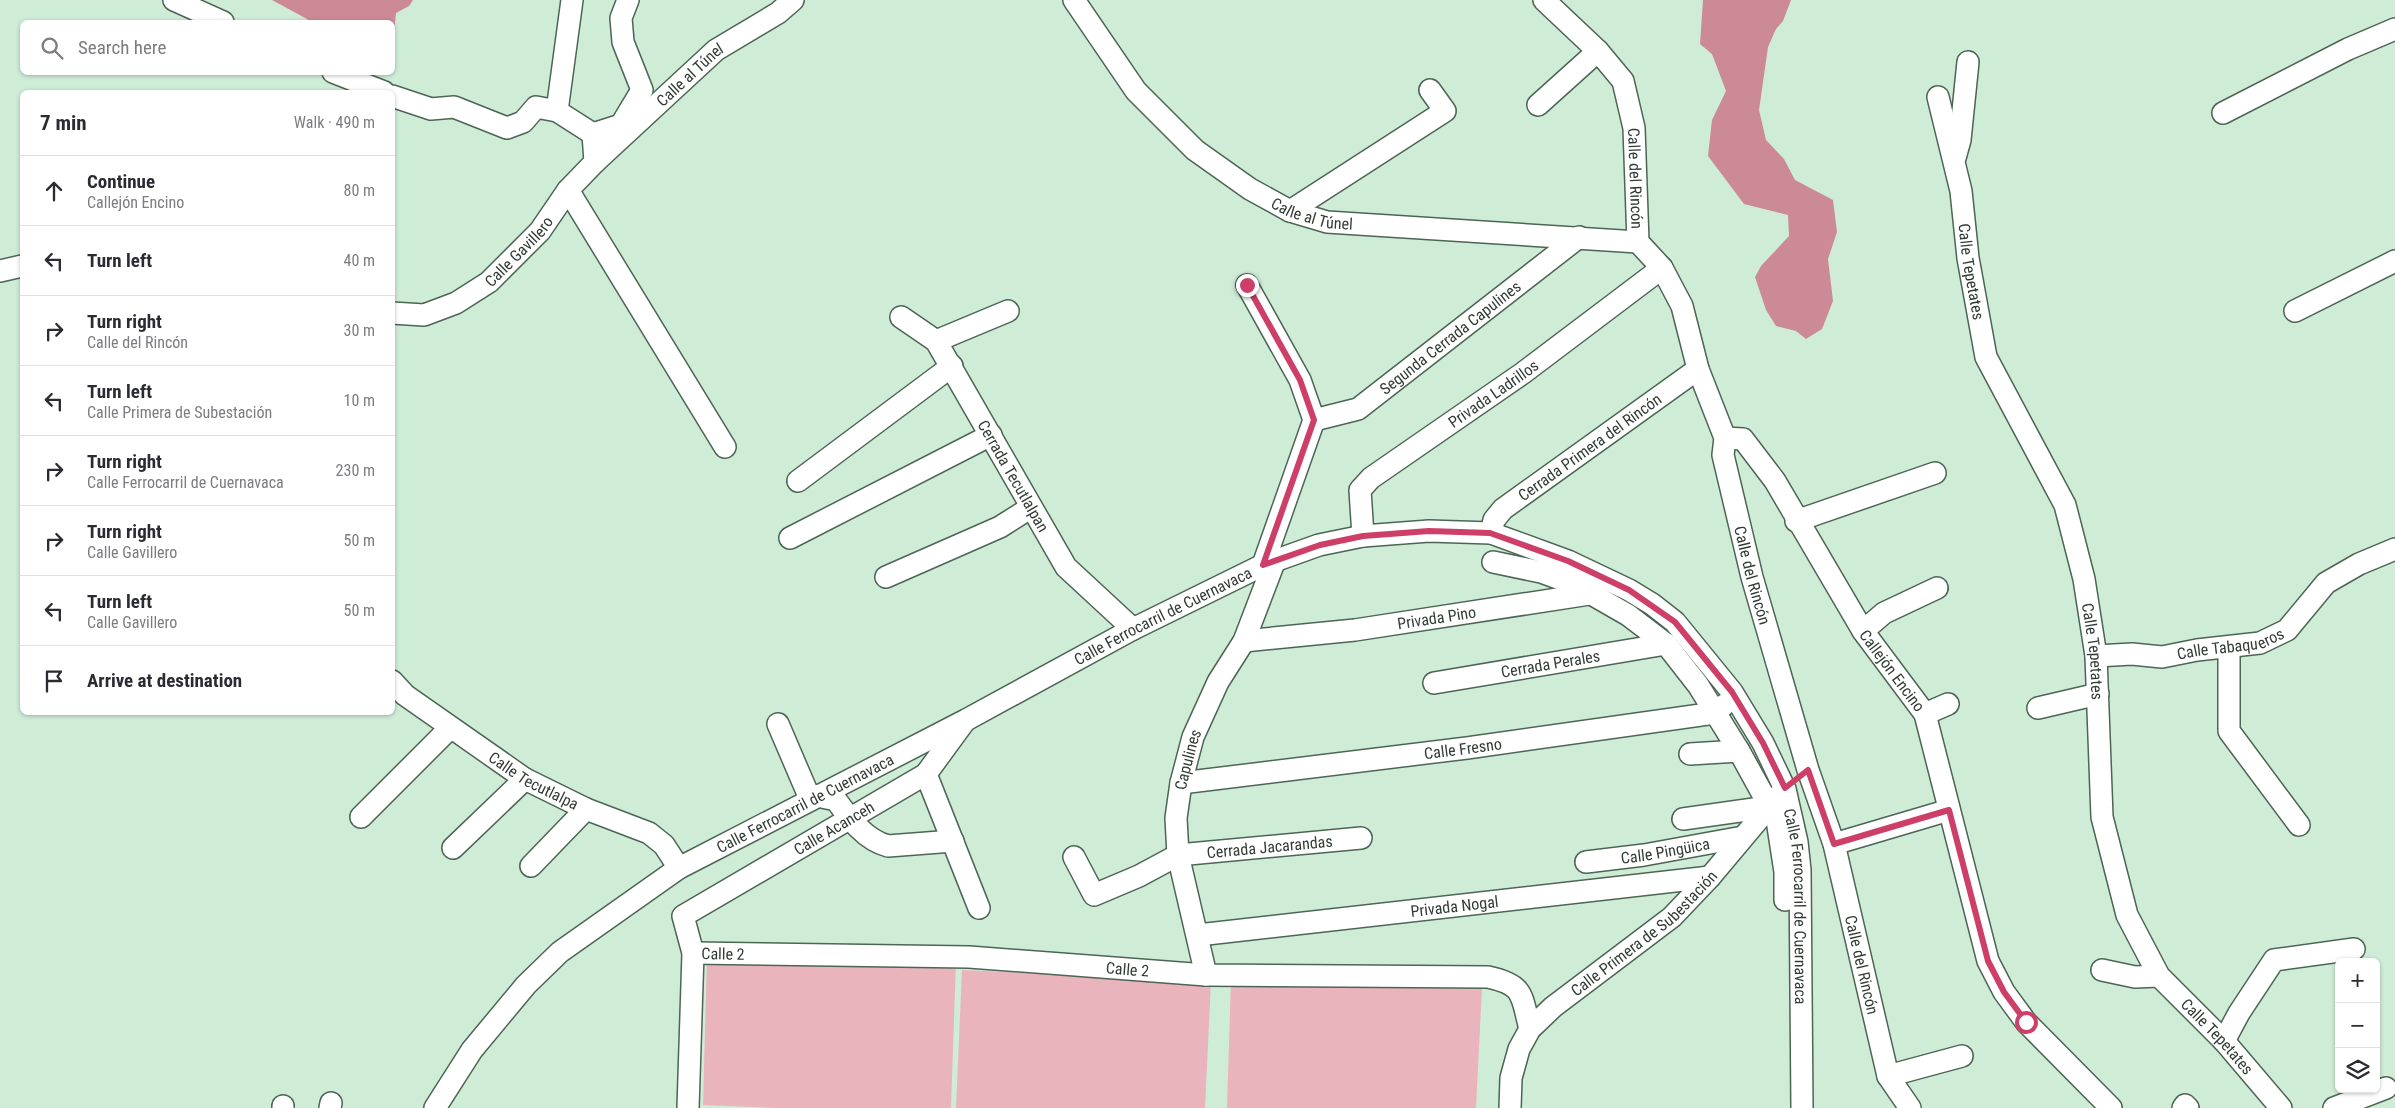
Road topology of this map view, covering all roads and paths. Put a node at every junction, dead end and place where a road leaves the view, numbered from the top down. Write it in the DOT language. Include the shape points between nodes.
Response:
graph roads {
  1 [pos="174,0"];
  2 [pos="572,0"];
  3 [pos="628,0"];
  4 [pos="793,0"];
  5 [pos="1074,0"];
  6 [pos="1544,0"];
  7 [pos="219,20"];
  8 [pos="2395,29"];
  9 [pos="1598,51"];
  10 [pos="1968,62"];
  11 [pos="341,75"];
  12 [pos="379,90"];
  13 [pos="1430,90"];
  14 [pos="395,97"];
  15 [pos="1938,97"];
  16 [pos="1538,105"];
  17 [pos="557,111"];
  18 [pos="2223,113"];
  19 [pos="593,134"];
  20 [pos="595,162"];
  21 [pos="1954,163"];
  22 [pos="568,190"];
  23 [pos="1290,211"];
  24 [pos="1580,237"];
  25 [pos="1638,242"];
  26 [pos="2395,261"];
  27 [pos="20,266"];
  28 [pos="1662,268"];
  29 [pos="0,271"];
  30 [pos="1247,285"];
  31 [pos="1008,310"];
  32 [pos="2295,310"];
  33 [pos="395,312"];
  34 [pos="902,317"];
  35 [pos="936,340"];
  36 [pos="952,366"];
  37 [pos="1698,369"];
  38 [pos="1314,420"];
  39 [pos="991,435"];
  40 [pos="1724,438"];
  41 [pos="725,447"];
  42 [pos="1935,473"];
  43 [pos="798,481"];
  44 [pos="1030,508"];
  45 [pos="1796,521"];
  46 [pos="1490,533"];
  47 [pos="1363,536"];
  48 [pos="790,538"];
  49 [pos="2395,548"];
  50 [pos="1269,562"];
  51 [pos="1492,562"];
  52 [pos="886,577"];
  53 [pos="1937,588"];
  54 [pos="1629,590"];
  55 [pos="1594,594"];
  56 [pos="1133,629"];
  57 [pos="1863,631"];
  58 [pos="1244,641"];
  59 [pos="1666,644"];
  60 [pos="2229,648"];
  61 [pos="2096,656"];
  62 [pos="1434,683"];
  63 [pos="395,684"];
  64 [pos="1732,692"];
  65 [pos="2098,694"];
  66 [pos="1948,704"];
  67 [pos="2038,708"];
  68 [pos="1715,713"];
  69 [pos="1925,714"];
  70 [pos="966,720"];
  71 [pos="778,724"];
  72 [pos="450,728"];
  73 [pos="1739,751"];
  74 [pos="1690,754"];
  75 [pos="1808,770"];
  76 [pos="926,774"];
  77 [pos="525,779"];
  78 [pos="1181,783"];
  79 [pos="1785,788"];
  80 [pos="818,796"];
  81 [pos="1769,806"];
  82 [pos="586,809"];
  83 [pos="1949,810"];
  84 [pos="361,817"];
  85 [pos="850,819"];
  86 [pos="1683,819"];
  87 [pos="2299,825"];
  88 [pos="1742,837"];
  89 [pos="1361,838"];
  90 [pos="953,841"];
  91 [pos="1834,844"];
  92 [pos="452,848"];
  93 [pos="1178,855"];
  94 [pos="1074,857"];
  95 [pos="1586,862"];
  96 [pos="531,866"];
  97 [pos="679,868"];
  98 [pos="1710,877"];
  99 [pos="979,908"];
  100 [pos="1198,936"];
  101 [pos="2354,949"];
  102 [pos="694,953"];
  103 [pos="2102,970"];
  104 [pos="1206,975"];
  105 [pos="2159,976"];
  106 [pos="1530,1029"];
  107 [pos="2224,1041"];
  108 [pos="1962,1056"];
  109 [pos="1888,1076"];
  110 [pos="2386,1088"];
  111 [pos="435,1108"];
  112 [pos="688,1108"];
  113 [pos="1510,1108"];
  114 [pos="1787,1108"];
  115 [pos="1802,1108"];
  116 [pos="1910,1108"];
  117 [pos="2111,1108"];
  118 [pos="2183,1108"];
  119 [pos="2188,1108"];
  120 [pos="2281,1108"];
  121 [pos="2334,1108"];
  1 -- 7 [label="street"];
  2 -- 17 [label="street"];
  3 -- 19 [label="street" via="621,18 623,42 642,90 621,125"];
  4 -- 20 [label="street, Calle al Túnel" via="778,13 716,50"];
  5 -- 23 [label="street, Calle al Túnel" via="1136,91 1194,150 1250,189"];
  6 -- 9 [label="street, Calle del Rincón"];
  8 -- 18 [label="street" via="2348,49"];
  9 -- 16 [label="street"];
  9 -- 25 [label="street, Calle del Rincón" via="1623,81 1634,128"];
  10 -- 21 [label="street, Calle Tepetates" via="1960,140"];
  11 -- 12 [label="street"];
  13 -- 23 [label="street" via="1446,110"];
  14 -- 17 [label="street" via="431,109 454,107 507,128 523,122 536,107"];
  15 -- 21 [label="street, Calle Tepetates"];
  17 -- 19 [label="street"];
  19 -- 20 [label="street"];
  20 -- 22 [label="street, Calle Gavillero"];
  21 -- 61 [label="street, Calle Tepetates" via="1986,357 2065,505 2084,579"];
  22 -- 33 [label="street, Calle Gavillero" via="540,231 488,282 456,303 424,315"];
  22 -- 41 [label="street"];
  23 -- 24 [label="street, Calle al Túnel" via="1327,222"];
  24 -- 25 [label="street, Calle al Túnel"];
  24 -- 38 [label="street, Segunda Cerrada Capulines" via="1358,409"];
  25 -- 28 [label="street, Calle del Rincón"];
  26 -- 32 [label="street"];
  27 -- 29 [label="street"];
  28 -- 37 [label="street, Calle del Rincón" via="1682,306"];
  28 -- 47 [label="street, Privada Ladrillos" via="1523,373 1371,478 1360,490"];
  30 -- 38 [label="street" via="1300,380"];
  31 -- 35 [label="street"];
  34 -- 35 [label="street, Cerrada Tecutlalpan"];
  35 -- 36 [label="street, Cerrada Tecutlalpan"];
  36 -- 39 [label="street, Cerrada Tecutlalpan"];
  36 -- 43 [label="street"];
  37 -- 40 [label="street, Calle del Rincón"];
  37 -- 46 [label="street, Cerrada Primera del Rincón" via="1503,509 1494,520"];
  38 -- 50 [label="street"];
  39 -- 44 [label="street, Cerrada Tecutlalpan"];
  39 -- 48 [label="street"];
  40 -- 45 [label="street, Callejón Encino" via="1743,439 1775,481"];
  40 -- 75 [label="street, Calle del Rincón" via="1723,455 1752,577"];
  42 -- 45 [label="street"];
  44 -- 52 [label="street" via="1000,527"];
  44 -- 56 [label="street, Cerrada Tecutlalpan" via="1066,567"];
  45 -- 57 [label="street, Callejón Encino"];
  46 -- 47 [label="street, Calle Ferrocarril de Cuernavaca" via="1429,531"];
  46 -- 54 [label="street, Calle Ferrocarril de Cuernavaca" via="1568,561"];
  47 -- 50 [label="street, Calle Ferrocarril de Cuernavaca" via="1320,545"];
  49 -- 60 [label="street, Calle Tabaqueros" via="2326,583 2287,630 2274,638"];
  50 -- 56 [label="street, Calle Ferrocarril de Cuernavaca"];
  50 -- 58 [label="street, Capulines"];
  51 -- 55 [label="street, Calle Ferrocarril de Cuernavaca" via="1541,572"];
  53 -- 57 [label="street" via="1884,613"];
  54 -- 55 [label="street, Privada Pino"];
  54 -- 64 [label="street, Calle Ferrocarril de Cuernavaca" via="1675,622"];
  55 -- 58 [label="street, Privada Pino" via="1355,630"];
  55 -- 59 [label="street, Calle Ferrocarril de Cuernavaca"];
  56 -- 70 [label="street, Calle Ferrocarril de Cuernavaca"];
  57 -- 69 [label="street, Callejón Encino"];
  58 -- 78 [label="street, Capulines" via="1218,682 1194,737"];
  59 -- 62 [label="street, Cerrada Perales"];
  59 -- 68 [label="street, Calle Ferrocarril de Cuernavaca"];
  60 -- 61 [label="street, Calle Tabaqueros" via="2162,657 2132,654"];
  60 -- 87 [label="street" via="2229,731"];
  61 -- 65 [label="street, Calle Tepetates"];
  63 -- 72 [label="street, Calle Tecutlalpa"];
  64 -- 68 [label="street" via="1724,706"];
  64 -- 79 [label="street, Calle Ferrocarril de Cuernavaca"];
  65 -- 67 [label="street"];
  65 -- 105 [label="street, Calle Tepetates" via="2102,817 2127,915"];
  66 -- 69 [label="street"];
  68 -- 73 [label="street, Calle Ferrocarril de Cuernavaca"];
  68 -- 78 [label="street, Calle Fresno"];
  69 -- 83 [label="street, Callejón Encino"];
  70 -- 76 [label="street, Calle Acanceh"];
  70 -- 80 [label="street, Calle Ferrocarril de Cuernavaca"];
  71 -- 80 [label="street" via="808,794"];
  72 -- 77 [label="street, Calle Tecutlalpa"];
  72 -- 84 [label="street"];
  73 -- 74 [label="street"];
  73 -- 81 [label="street, Calle Ferrocarril de Cuernavaca"];
  75 -- 79 [label="street, Calle Primera de Subestación"];
  75 -- 91 [label="street, Calle del Rincón"];
  76 -- 85 [label="street, Calle Acanceh"];
  76 -- 90 [label="street"];
  77 -- 82 [label="street, Calle Tecutlalpa"];
  77 -- 92 [label="street"];
  78 -- 93 [label="street, Capulines" via="1176,818"];
  79 -- 81 [label="street, Calle Primera de Subestación"];
  79 -- 115 [label="street, Calle Ferrocarril de Cuernavaca" via="1800,870"];
  80 -- 85 [label="street" via="836,800"];
  80 -- 97 [label="street, Calle Ferrocarril de Cuernavaca"];
  81 -- 86 [label="street"];
  81 -- 88 [label="street, Calle Primera de Subestación"];
  81 -- 114 [label="street, Calle Ferrocarril de Cuernavaca" via="1777,820 1785,872"];
  82 -- 96 [label="street"];
  82 -- 97 [label="street, Calle Tecutlalpa" via="649,833 664,845"];
  83 -- 91 [label="street"];
  83 -- 117 [label="street, Callejón Encino" via="1988,961 2004,992 2026,1022"];
  85 -- 90 [label="street" via="879,843 888,846"];
  85 -- 102 [label="street, Calle Acanceh" via="683,916"];
  88 -- 95 [label="street, Calle Pingüica"];
  88 -- 98 [label="street, Calle Primera de Subestación"];
  89 -- 93 [label="street, Cerrada Jacarandas"];
  90 -- 99 [label="street"];
  91 -- 109 [label="street, Calle del Rincón"];
  93 -- 94 [label="street" via="1094,895"];
  93 -- 100 [label="street, Capulines"];
  97 -- 111 [label="street, Calle Ferrocarril de Cuernavaca" via="560,952 526,984 472,1050"];
  98 -- 100 [label="street, Privada Nogal"];
  98 -- 106 [label="street, Calle Primera de Subestación" via="1672,917 1553,1007"];
  100 -- 104 [label="street, Capulines"];
  101 -- 107 [label="street" via="2274,960"];
  102 -- 104 [label="street, Calle 2" via="969,957"];
  102 -- 112 [label="street"];
  103 -- 105 [label="street" via="2135,977"];
  104 -- 106 [label="street, Calle 2" via="1488,977 1507,981 1520,992"];
  105 -- 107 [label="street, Calle Tepetates"];
  106 -- 113 [label="street, Calle Primera de Subestación" via="1518,1049 1511,1078"];
  107 -- 120 [label="street, Calle Tepetates"];
  108 -- 109 [label="street"];
  109 -- 116 [label="street, Calle del Rincón"];
  110 -- 121 [label="street"];
  118 -- 119 [label="street" via="2185,1105"];
}
